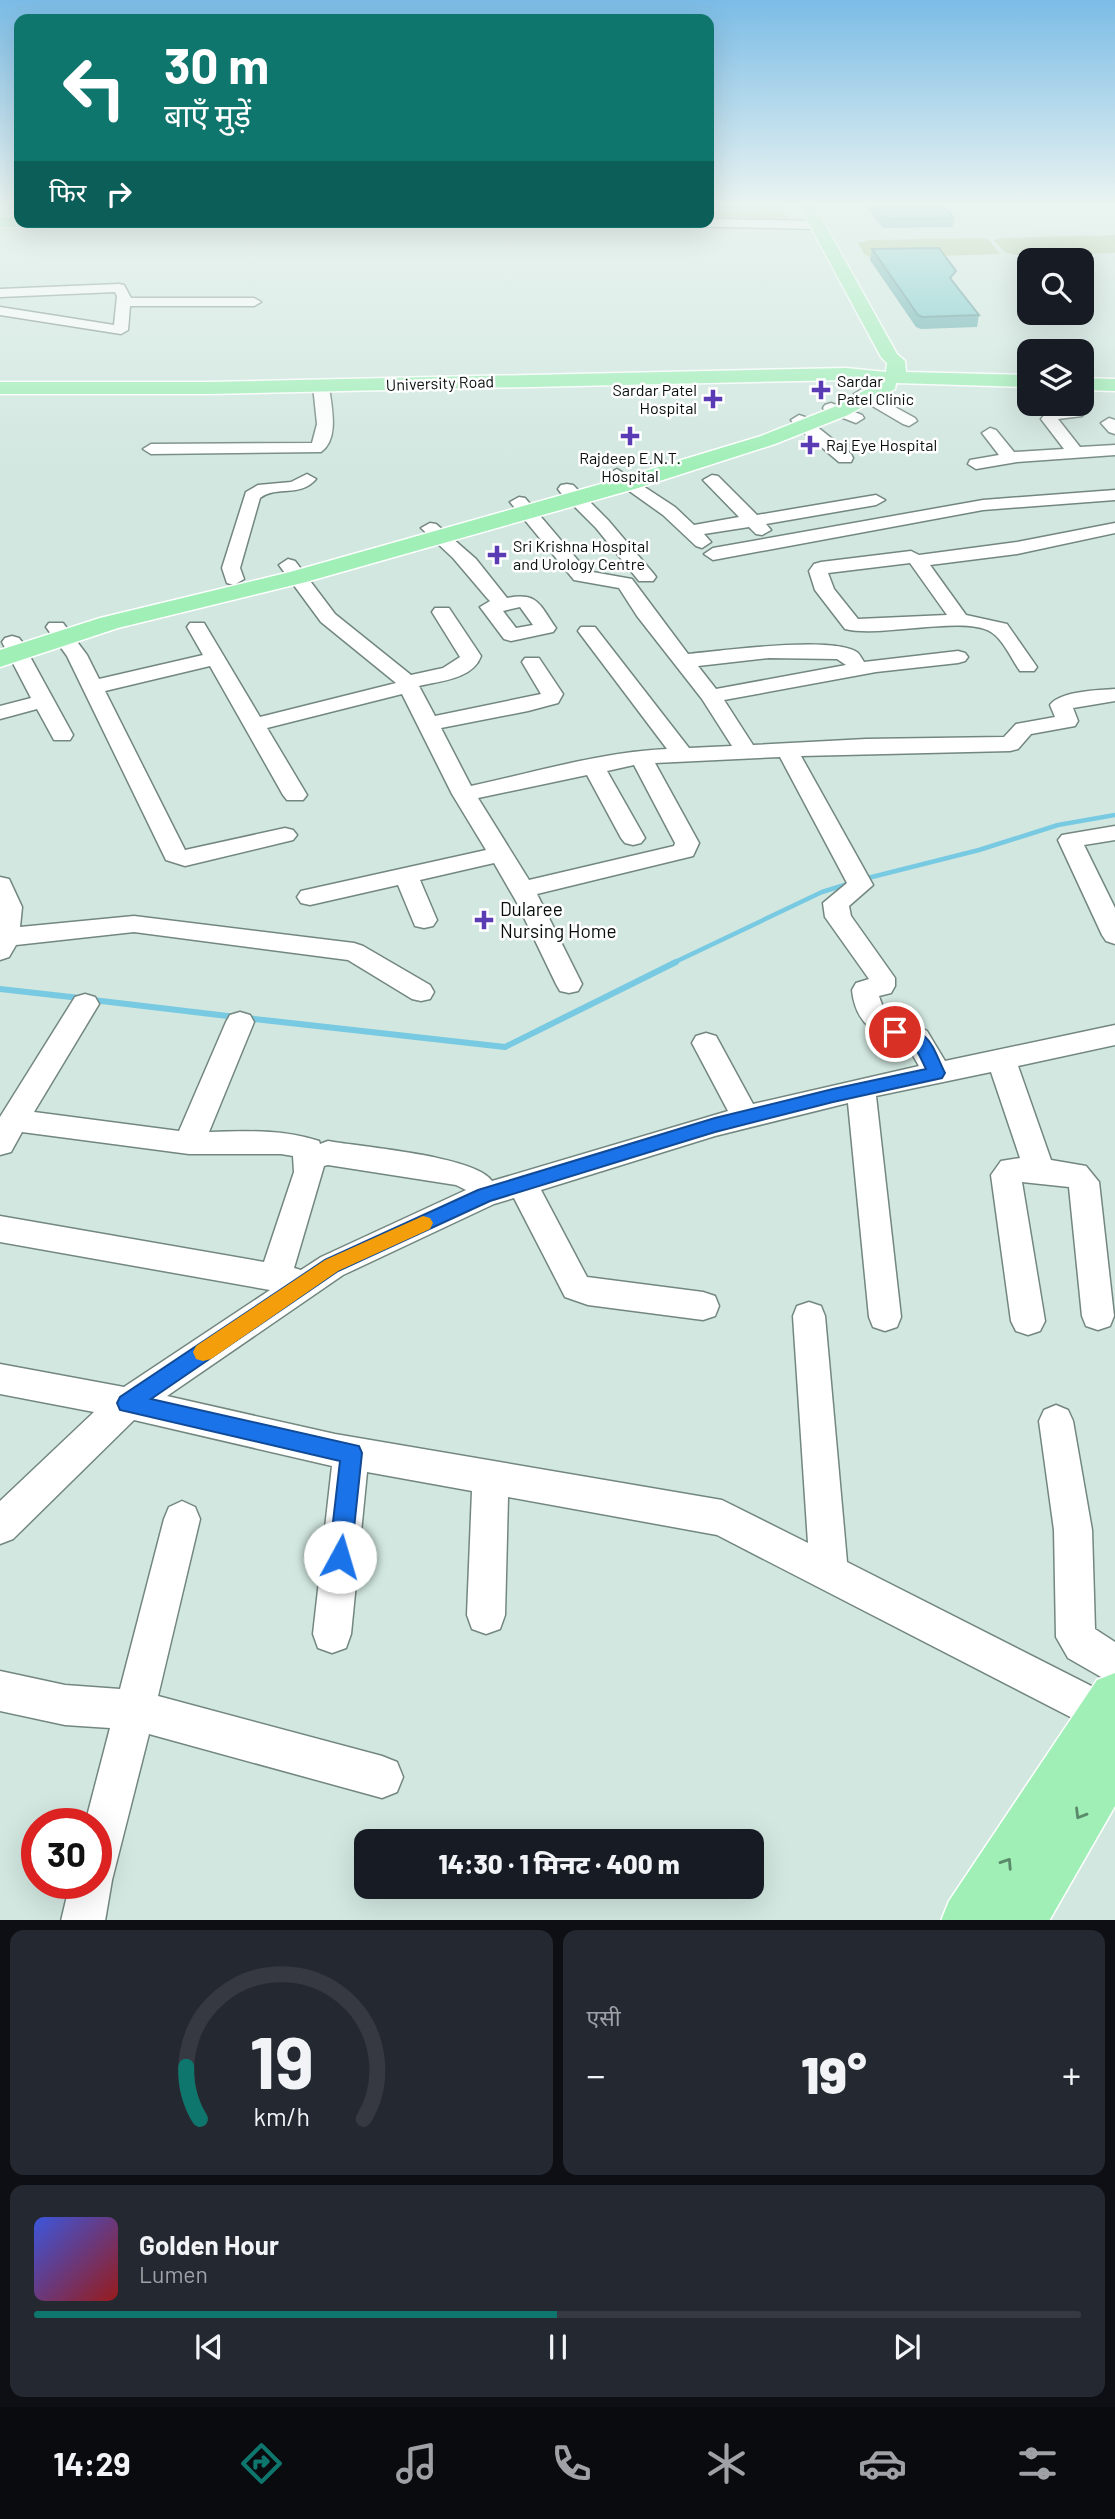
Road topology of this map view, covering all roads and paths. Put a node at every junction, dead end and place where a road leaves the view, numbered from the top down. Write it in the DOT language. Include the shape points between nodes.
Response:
graph roads {
  1 [pos="122,295"];
  2 [pos="847,295"];
  3 [pos="124,302"];
  4 [pos="254,302"];
  5 [pos="0,311"];
  6 [pos="884,380"];
  7 [pos="1017,381"];
  8 [pos="1094,384"];
  9 [pos="1115,385"];
  10 [pos="1017,387"];
  11 [pos="322,388"];
  12 [pos="0,391"];
  13 [pos="1094,391"];
  14 [pos="1115,392"];
  15 [pos="1052,416"];
  16 [pos="909,421"];
  17 [pos="802,422"];
  18 [pos="990,433"];
  19 [pos="151,449"];
  20 [pos="1115,450"];
  21 [pos="1075,452"];
  22 [pos="845,458"];
  23 [pos="1011,459"];
  24 [pos="976,464"];
  25 [pos="307,479"];
  26 [pos="624,479"];
  27 [pos="712,480"];
  28 [pos="572,493"];
  29 [pos="1115,495"];
  30 [pos="876,500"];
  31 [pos="524,507"];
  32 [pos="754,521"];
  33 [pos="876,526"];
  34 [pos="1115,528"];
  35 [pos="691,531"];
  36 [pos="436,532"];
  37 [pos="776,543"];
  38 [pos="914,559"];
  39 [pos="718,561"];
  40 [pos="293,571"];
  41 [pos="646,577"];
  42 [pos="234,579"];
  43 [pos="502,605"];
  44 [pos="442,612"];
  45 [pos="961,621"];
  46 [pos="197,627"];
  47 [pos="587,631"];
  48 [pos="60,632"];
  49 [pos="511,635"];
  50 [pos="463,645"];
  51 [pos="8,650"];
  52 [pos="958,657"];
  53 [pos="215,659"];
  54 [pos="683,661"];
  55 [pos="532,662"];
  56 [pos="1027,667"];
  57 [pos="859,669"];
  58 [pos="408,684"];
  59 [pos="93,687"];
  60 [pos="1115,695"];
  61 [pos="711,696"];
  62 [pos="44,701"];
  63 [pos="0,713"];
  64 [pos="428,724"];
  65 [pos="254,725"];
  66 [pos="62,735"];
  67 [pos="787,750"];
  68 [pos="747,752"];
  69 [pos="682,754"];
  70 [pos="641,757"];
  71 [pos="593,766"];
  72 [pos="464,794"];
  73 [pos="295,795"];
  74 [pos="1115,833"];
  75 [pos="285,835"];
  76 [pos="633,838"];
  77 [pos="500,854"];
  78 [pos="406,875"];
  79 [pos="0,885"];
  80 [pos="522,890"];
  81 [pos="310,897"];
  82 [pos="424,920"];
  83 [pos="1115,935"];
  84 [pos="2,942"];
  85 [pos="569,984"];
  86 [pos="421,992"];
  87 [pos="85,1004"];
  88 [pos="240,1022"];
  89 [pos="1115,1035"];
  90 [pos="706,1043"];
  91 [pos="1001,1059"];
  92 [pos="936,1073"];
  93 [pos="861,1089"];
  94 [pos="746,1118"];
  95 [pos="6,1128"];
  96 [pos="190,1143"];
  97 [pos="310,1158"];
  98 [pos="1039,1169"];
  99 [pos="522,1184"];
  100 [pos="485,1195"];
  101 [pos="0,1229"];
  102 [pos="275,1277"];
  103 [pos="307,1283"];
  104 [pos="703,1306"];
  105 [pos="809,1316"];
  106 [pos="1098,1316"];
  107 [pos="885,1317"];
  108 [pos="1028,1321"];
  109 [pos="0,1380"];
  110 [pos="128,1403"];
  111 [pos="1056,1421"];
  112 [pos="351,1453"];
  113 [pos="491,1478"];
  114 [pos="182,1519"];
  115 [pos="0,1526"];
  116 [pos="829,1573"];
  117 [pos="486,1615"];
  118 [pos="332,1634"];
  119 [pos="0,1691"];
  120 [pos="136,1710"];
  121 [pos="1113,1711"];
  122 [pos="382,1777"];
  123 [pos="111,1808"];
  124 [pos="88,1899"];
  125 [pos="83,1920"];
  126 [pos="970,1920"];
  127 [pos="1017,1920"];
  1 -- 3 [label="street"];
  2 -- 6 [label="main road"];
  3 -- 4 [label="street"];
  3 -- 5 [label="street" via="121,330"];
  6 -- 7 [label="main road"];
  6 -- 10 [label="main road"];
  6 -- 11 [label="main road, University Road"];
  6 -- 16 [label="street"];
  6 -- 17 [label="main road" via="843,412"];
  8 -- 9 [label="main road"];
  11 -- 12 [label="main road, University Road"];
  11 -- 19 [label="street" via="325,425 315,448"];
  13 -- 14 [label="main road"];
  15 -- 21 [label="street" via="1049,419"];
  17 -- 22 [label="street"];
  17 -- 26 [label="main road"];
  18 -- 23 [label="street"];
  20 -- 21 [label="street"];
  21 -- 23 [label="street"];
  23 -- 24 [label="street"];
  25 -- 42 [label="street" via="295,487 266,488 252,496 231,568"];
  26 -- 28 [label="main road"];
  26 -- 35 [label="street"];
  27 -- 32 [label="street"];
  28 -- 31 [label="main road"];
  28 -- 41 [label="street"];
  29 -- 33 [label="street" via="983,505"];
  30 -- 32 [label="street"];
  31 -- 36 [label="main road"];
  31 -- 54 [label="street" via="581,576 625,583"];
  32 -- 35 [label="street"];
  32 -- 37 [label="street"];
  33 -- 37 [label="street"];
  33 -- 38 [label="street"];
  34 -- 38 [label="street" via="1017,548"];
  35 -- 39 [label="street"];
  36 -- 40 [label="main road"];
  36 -- 43 [label="street" via="478,571"];
  37 -- 39 [label="street"];
  38 -- 45 [label="street"];
  38 -- 45 [label="street" via="818,571 825,590 852,625"];
  40 -- 42 [label="main road"];
  40 -- 48 [label="main road"];
  40 -- 58 [label="street" via="328,618"];
  42 -- 48 [label="main road"];
  43 -- 49 [label="street" via="490,607"];
  43 -- 49 [label="street" via="525,600 547,628"];
  44 -- 50 [label="street"];
  45 -- 56 [label="street" via="997,626"];
  46 -- 53 [label="street"];
  47 -- 69 [label="street"];
  48 -- 51 [label="main road"];
  48 -- 59 [label="street"];
  49 -- 50 [label="street"];
  50 -- 58 [label="street" via="470,660 444,676"];
  51 -- 62 [label="street"];
  52 -- 57 [label="street"];
  53 -- 59 [label="street"];
  53 -- 65 [label="street"];
  54 -- 57 [label="street" via="769,652 840,653"];
  54 -- 61 [label="street"];
  55 -- 64 [label="street" via="552,694 550,698"];
  57 -- 61 [label="street"];
  58 -- 64 [label="street"];
  58 -- 65 [label="street"];
  59 -- 75 [label="street" via="175,855 185,858"];
  60 -- 67 [label="street" via="1061,705 1068,721 1024,729 1010,744"];
  61 -- 68 [label="street"];
  62 -- 63 [label="street"];
  62 -- 66 [label="street"];
  64 -- 72 [label="street"];
  65 -- 73 [label="street"];
  67 -- 68 [label="street"];
  67 -- 92 [label="street" via="861,885 836,903 838,917 883,978 882,986 865,990 866,1001 881,1024 914,1035 921,1042"];
  68 -- 69 [label="street"];
  69 -- 70 [label="street"];
  70 -- 71 [label="street"];
  70 -- 80 [label="street" via="687,843 684,851"];
  71 -- 72 [label="street"];
  71 -- 76 [label="street"];
  72 -- 77 [label="street"];
  74 -- 83 [label="street" via="1070,840"];
  77 -- 78 [label="street"];
  77 -- 80 [label="street"];
  78 -- 81 [label="street"];
  78 -- 82 [label="street"];
  79 -- 84 [label="street" via="9,908"];
  80 -- 85 [label="street"];
  84 -- 86 [label="street" via="135,924 354,952"];
  87 -- 95 [label="street"];
  88 -- 96 [label="street"];
  89 -- 91 [label="street"];
  90 -- 94 [label="street"];
  91 -- 92 [label="street"];
  91 -- 98 [label="street"];
  92 -- 93 [label="street"];
  93 -- 94 [label="street"];
  93 -- 107 [label="street"];
  94 -- 99 [label="street"];
  95 -- 96 [label="street"];
  96 -- 97 [label="street" via="297,1144 308,1149"];
  97 -- 100 [label="street" via="328,1153 461,1174 476,1181"];
  97 -- 102 [label="street"];
  98 -- 106 [label="street" via="1075,1174 1084,1182"];
  98 -- 108 [label="street" via="1012,1169 1006,1175"];
  99 -- 100 [label="street"];
  99 -- 104 [label="street" via="576,1287"];
  100 -- 103 [label="street" via="332,1266"];
  101 -- 102 [label="street"];
  102 -- 103 [label="street"];
  103 -- 110 [label="street"];
  105 -- 116 [label="street"];
  109 -- 110 [label="street"];
  110 -- 112 [label="street"];
  110 -- 115 [label="street"];
  111 -- 121 [label="street" via="1073,1530 1076,1637"];
  112 -- 113 [label="street"];
  112 -- 118 [label="street"];
  113 -- 116 [label="street" via="722,1518"];
  113 -- 117 [label="street"];
  114 -- 120 [label="street"];
  116 -- 121 [label="street"];
  119 -- 120 [label="street" via="65,1705"];
  120 -- 122 [label="street"];
  120 -- 123 [label="street"];
  126 -- 121 [label="main road, one-way"];
  121 -- 127 [label="main road, one-way"];
  124 -- 125 [label="street"];
}
